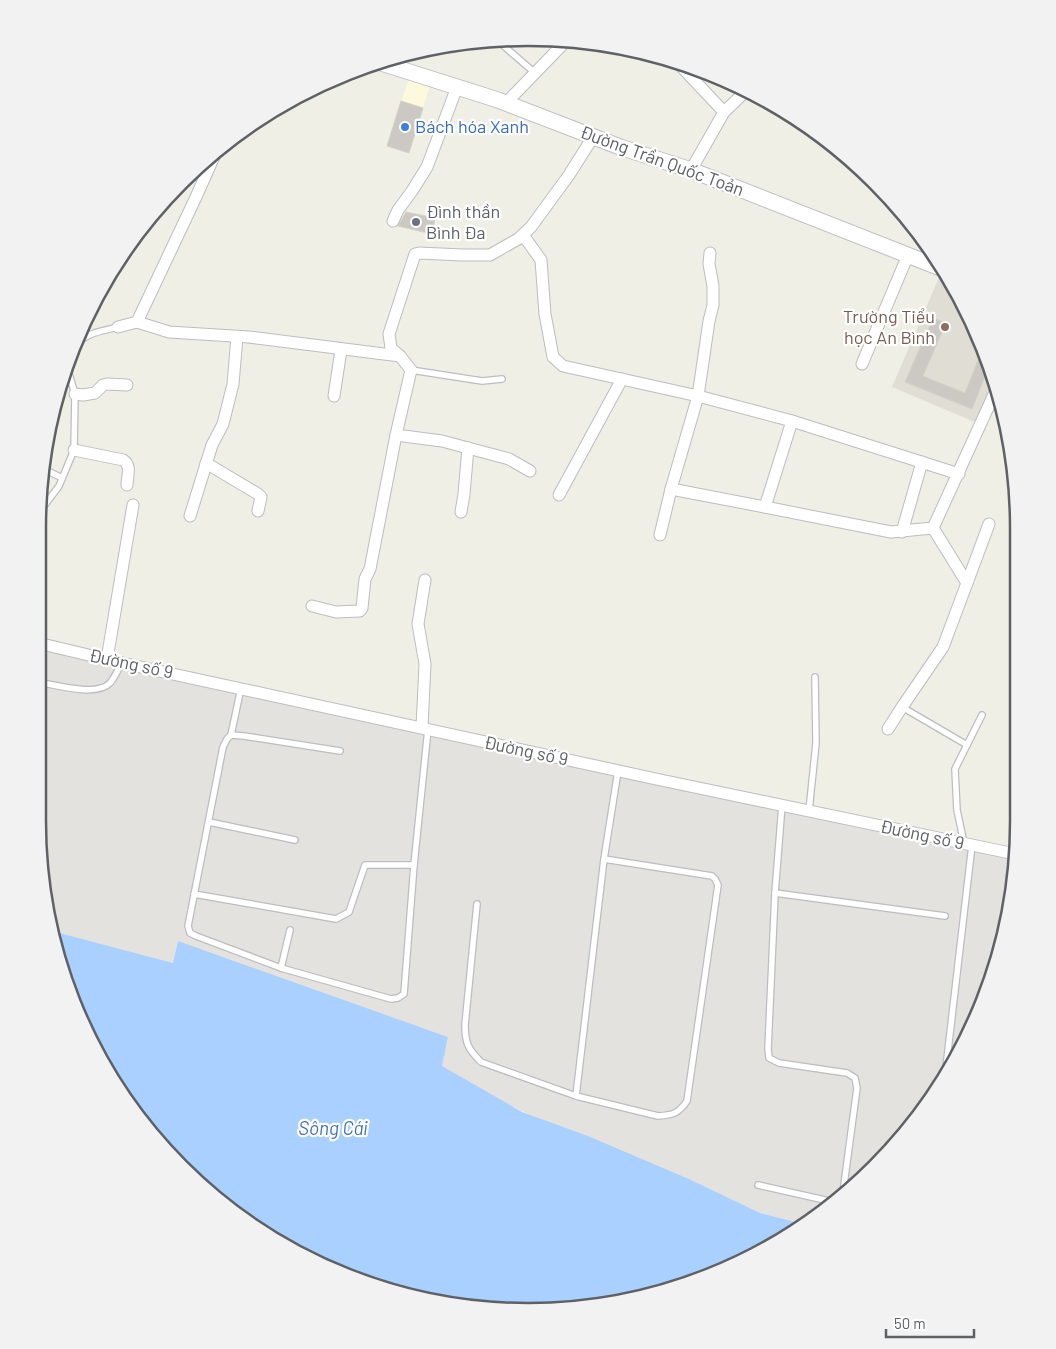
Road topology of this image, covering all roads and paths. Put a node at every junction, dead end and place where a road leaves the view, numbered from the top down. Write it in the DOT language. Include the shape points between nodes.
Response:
graph roads {
  1 [pos="505,47"];
  2 [pos="560,47"];
  3 [pos="392,66"];
  4 [pos="535,73"];
  5 [pos="688,74"];
  6 [pos="457,87"];
  7 [pos="741,96"];
  8 [pos="506,103"];
  9 [pos="724,112"];
  10 [pos="593,137"];
  11 [pos="210,166"];
  12 [pos="691,170"];
  13 [pos="393,221"];
  14 [pos="523,235"];
  15 [pos="710,254"];
  16 [pos="908,255"];
  17 [pos="927,257"];
  18 [pos="137,322"];
  19 [pos="118,327"];
  20 [pos="87,336"];
  21 [pos="237,337"];
  22 [pos="341,350"];
  23 [pos="400,356"];
  24 [pos="862,364"];
  25 [pos="411,370"];
  26 [pos="70,378"];
  27 [pos="502,379"];
  28 [pos="622,379"];
  29 [pos="127,385"];
  30 [pos="75,394"];
  31 [pos="334,396"];
  32 [pos="698,396"];
  33 [pos="992,399"];
  34 [pos="792,421"];
  35 [pos="396,435"];
  36 [pos="468,448"];
  37 [pos="74,450"];
  38 [pos="922,462"];
  39 [pos="206,463"];
  40 [pos="530,471"];
  41 [pos="49,472"];
  42 [pos="959,474"];
  43 [pos="62,478"];
  44 [pos="127,485"];
  45 [pos="671,489"];
  46 [pos="559,496"];
  47 [pos="47,502"];
  48 [pos="133,505"];
  49 [pos="765,506"];
  50 [pos="258,511"];
  51 [pos="461,512"];
  52 [pos="190,516"];
  53 [pos="989,524"];
  54 [pos="933,528"];
  55 [pos="902,532"];
  56 [pos="660,534"];
  57 [pos="426,580"];
  58 [pos="967,583"];
  59 [pos="312,606"];
  60 [pos="46,644"];
  61 [pos="107,659"];
  62 [pos="122,663"];
  63 [pos="815,677"];
  64 [pos="46,684"];
  65 [pos="241,688"];
  66 [pos="902,707"];
  67 [pos="982,715"];
  68 [pos="425,728"];
  69 [pos="888,729"];
  70 [pos="231,735"];
  71 [pos="967,745"];
  72 [pos="340,751"];
  73 [pos="618,771"];
  74 [pos="782,806"];
  75 [pos="809,811"];
  76 [pos="209,822"];
  77 [pos="295,840"];
  78 [pos="968,844"];
  79 [pos="1009,853"];
  80 [pos="604,859"];
  81 [pos="414,865"];
  82 [pos="775,893"];
  83 [pos="194,894"];
  84 [pos="477,904"];
  85 [pos="945,916"];
  86 [pos="290,930"];
  87 [pos="281,968"];
  88 [pos="947,1059"];
  89 [pos="576,1096"];
  90 [pos="758,1185"];
  91 [pos="844,1185"];
  92 [pos="825,1200"];
  1 -- 4 [label="lane"];
  2 -- 4 [label="street"];
  3 -- 6 [label="main road, Đường Trần Quốc Toản"];
  4 -- 8 [label="street"];
  5 -- 9 [label="street"];
  6 -- 8 [label="main road, Đường Trần Quốc Toản"];
  6 -- 13 [label="street" via="428,167"];
  7 -- 9 [label="street"];
  8 -- 10 [label="main road, Đường Trần Quốc Toản"];
  9 -- 12 [label="street"];
  10 -- 12 [label="main road, Đường Trần Quốc Toản"];
  10 -- 14 [label="street" via="569,175"];
  11 -- 18 [label="street"];
  12 -- 16 [label="main road, Đường Trần Quốc Toản"];
  14 -- 23 [label="street" via="490,255 415,254 389,334 391,348"];
  14 -- 28 [label="street" via="540,260 553,358 563,366"];
  15 -- 32 [label="street" via="713,305"];
  16 -- 17 [label="main road, Đường Trần Quốc Toản"];
  16 -- 24 [label="street"];
  18 -- 19 [label="street"];
  18 -- 21 [label="street" via="168,332"];
  19 -- 20 [label="lane"];
  21 -- 22 [label="street"];
  21 -- 39 [label="street" via="233,384 223,424"];
  22 -- 23 [label="street"];
  22 -- 31 [label="street"];
  23 -- 25 [label="street"];
  25 -- 27 [label="lane" via="482,380"];
  25 -- 35 [label="street"];
  26 -- 30 [label="lane"];
  28 -- 32 [label="street"];
  28 -- 46 [label="street"];
  29 -- 30 [label="street" via="107,384 95,393"];
  30 -- 37 [label="lane"];
  32 -- 34 [label="street"];
  32 -- 45 [label="street"];
  33 -- 42 [label="street"];
  34 -- 38 [label="street"];
  34 -- 49 [label="street"];
  35 -- 36 [label="street"];
  35 -- 59 [label="street" via="362,608 360,611 336,612"];
  36 -- 40 [label="street" via="509,459"];
  36 -- 51 [label="street"];
  37 -- 43 [label="lane"];
  37 -- 44 [label="street" via="123,460 128,465"];
  38 -- 42 [label="street"];
  38 -- 55 [label="street"];
  39 -- 50 [label="street" via="258,494 261,497"];
  39 -- 52 [label="street"];
  41 -- 43 [label="lane"];
  42 -- 54 [label="street"];
  43 -- 47 [label="lane"];
  45 -- 49 [label="street"];
  45 -- 56 [label="street"];
  48 -- 61 [label="street"];
  49 -- 55 [label="street"];
  53 -- 58 [label="street"];
  54 -- 55 [label="street"];
  54 -- 58 [label="street"];
  57 -- 68 [label="street" via="418,624 425,664"];
  58 -- 66 [label="street" via="943,646"];
  60 -- 61 [label="street, Đường số 9"];
  61 -- 62 [label="street, Đường số 9"];
  62 -- 64 [label="lane" via="109,684 98,689 82,691"];
  62 -- 65 [label="street, Đường số 9"];
  63 -- 75 [label="lane" via="816,743"];
  65 -- 68 [label="street, Đường số 9"];
  65 -- 70 [label="lane"];
  66 -- 69 [label="street"];
  66 -- 71 [label="lane"];
  67 -- 71 [label="lane"];
  68 -- 73 [label="street, Đường số 9"];
  68 -- 81 [label="lane"];
  70 -- 72 [label="lane"];
  70 -- 76 [label="lane" via="223,747"];
  71 -- 78 [label="lane" via="955,769 957,810"];
  73 -- 74 [label="street, Đường số 9"];
  73 -- 80 [label="lane"];
  74 -- 75 [label="street, Đường số 9"];
  74 -- 82 [label="lane"];
  75 -- 78 [label="street, Đường số 9"];
  76 -- 77 [label="lane"];
  76 -- 83 [label="lane"];
  78 -- 79 [label="street, Đường số 9"];
  78 -- 88 [label="lane"];
  80 -- 89 [label="lane"];
  80 -- 89 [label="lane" via="712,876 718,884 687,1101 681,1110 672,1115 658,1116"];
  81 -- 83 [label="lane" via="364,866 349,912 336,919"];
  81 -- 87 [label="lane" via="404,994 391,999"];
  82 -- 85 [label="lane"];
  82 -- 91 [label="lane" via="770,1058 778,1063 847,1073 855,1078 857,1088"];
  83 -- 87 [label="lane" via="188,926 190,933"];
  84 -- 89 [label="lane" via="465,1025 465,1038 471,1051 480,1062"];
  86 -- 87 [label="lane"];
  90 -- 92 [label="lane"];
}
